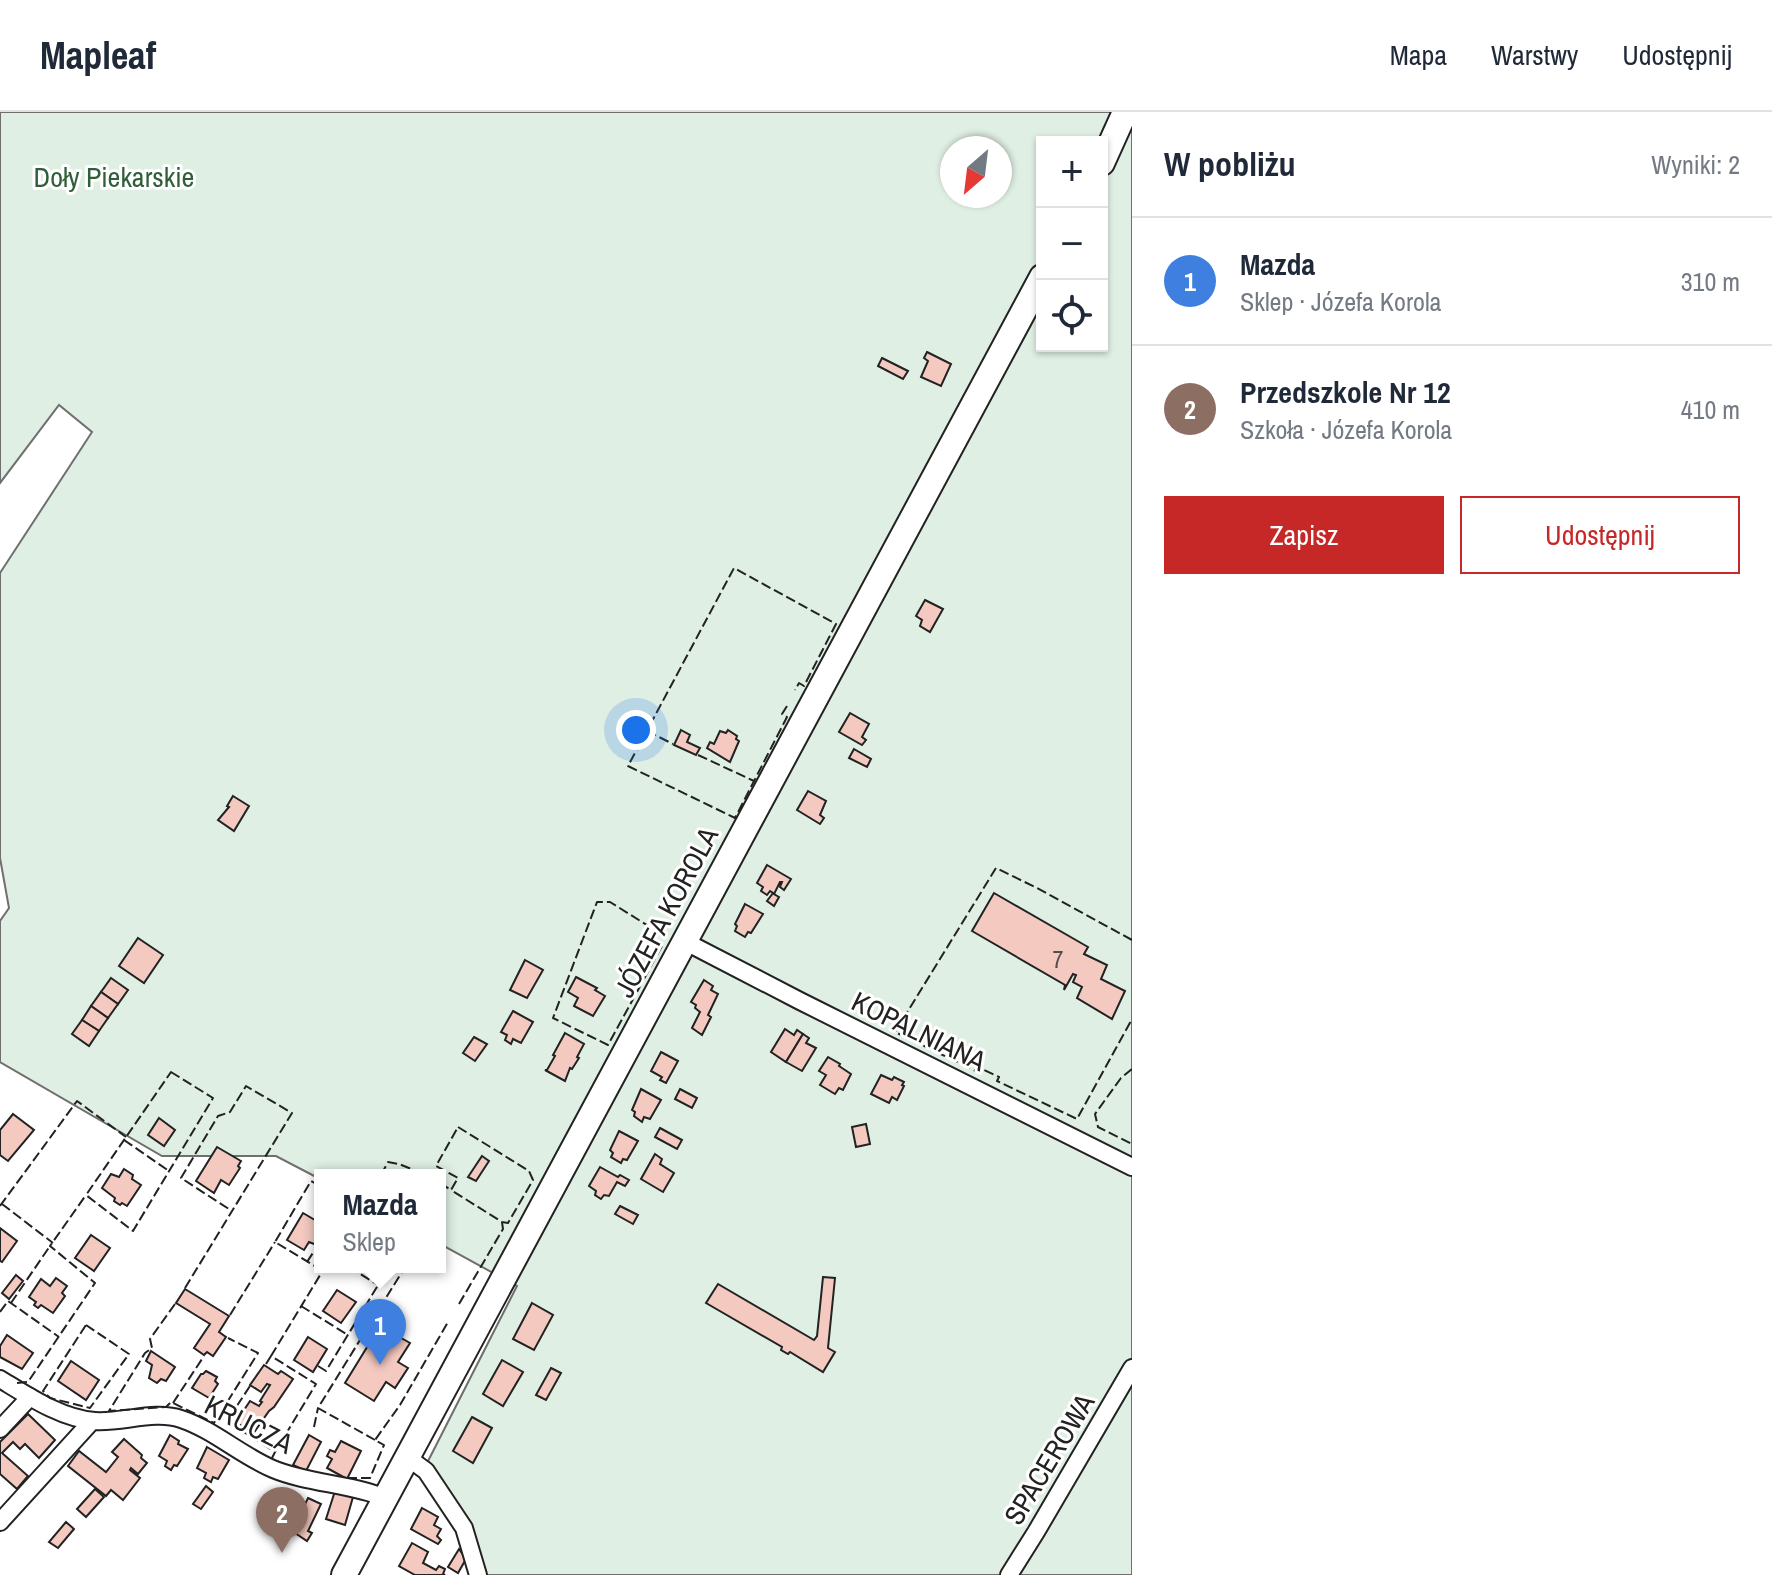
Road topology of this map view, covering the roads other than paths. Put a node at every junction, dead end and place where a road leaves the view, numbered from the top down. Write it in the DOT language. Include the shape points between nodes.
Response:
graph roads {
  1 [pos="1125,112"];
  2 [pos="1108,150"];
  3 [pos="1040,280"];
  4 [pos="684,941"];
  5 [pos="1132,1167"];
  6 [pos="1132,1368"];
  7 [pos="0,1379"];
  8 [pos="30,1397"];
  9 [pos="92,1421"];
  10 [pos="0,1429"];
  11 [pos="407,1457"];
  12 [pos="385,1498"];
  13 [pos="0,1522"];
  14 [pos="344,1575"];
  15 [pos="478,1575"];
  16 [pos="1009,1575"];
  1 -- 2 [label="highway"];
  3 -- 4 [label="highway, JÓZEFA KOROLA"];
  4 -- 5 [label="street, KOPALNIANA"];
  4 -- 11 [label="highway, JÓZEFA KOROLA"];
  6 -- 16 [label="street, SPACEROWA"];
  7 -- 8 [label="street, KRUCZA"];
  8 -- 9 [label="street, KRUCZA"];
  8 -- 10 [label="street"];
  9 -- 12 [label="street, KRUCZA" via="179,1418 274,1469"];
  9 -- 13 [label="street"];
  11 -- 12 [label="highway, JÓZEFA KOROLA"];
  11 -- 15 [label="street" via="426,1471 464,1528"];
  12 -- 14 [label="highway, JÓZEFA KOROLA"];
}
